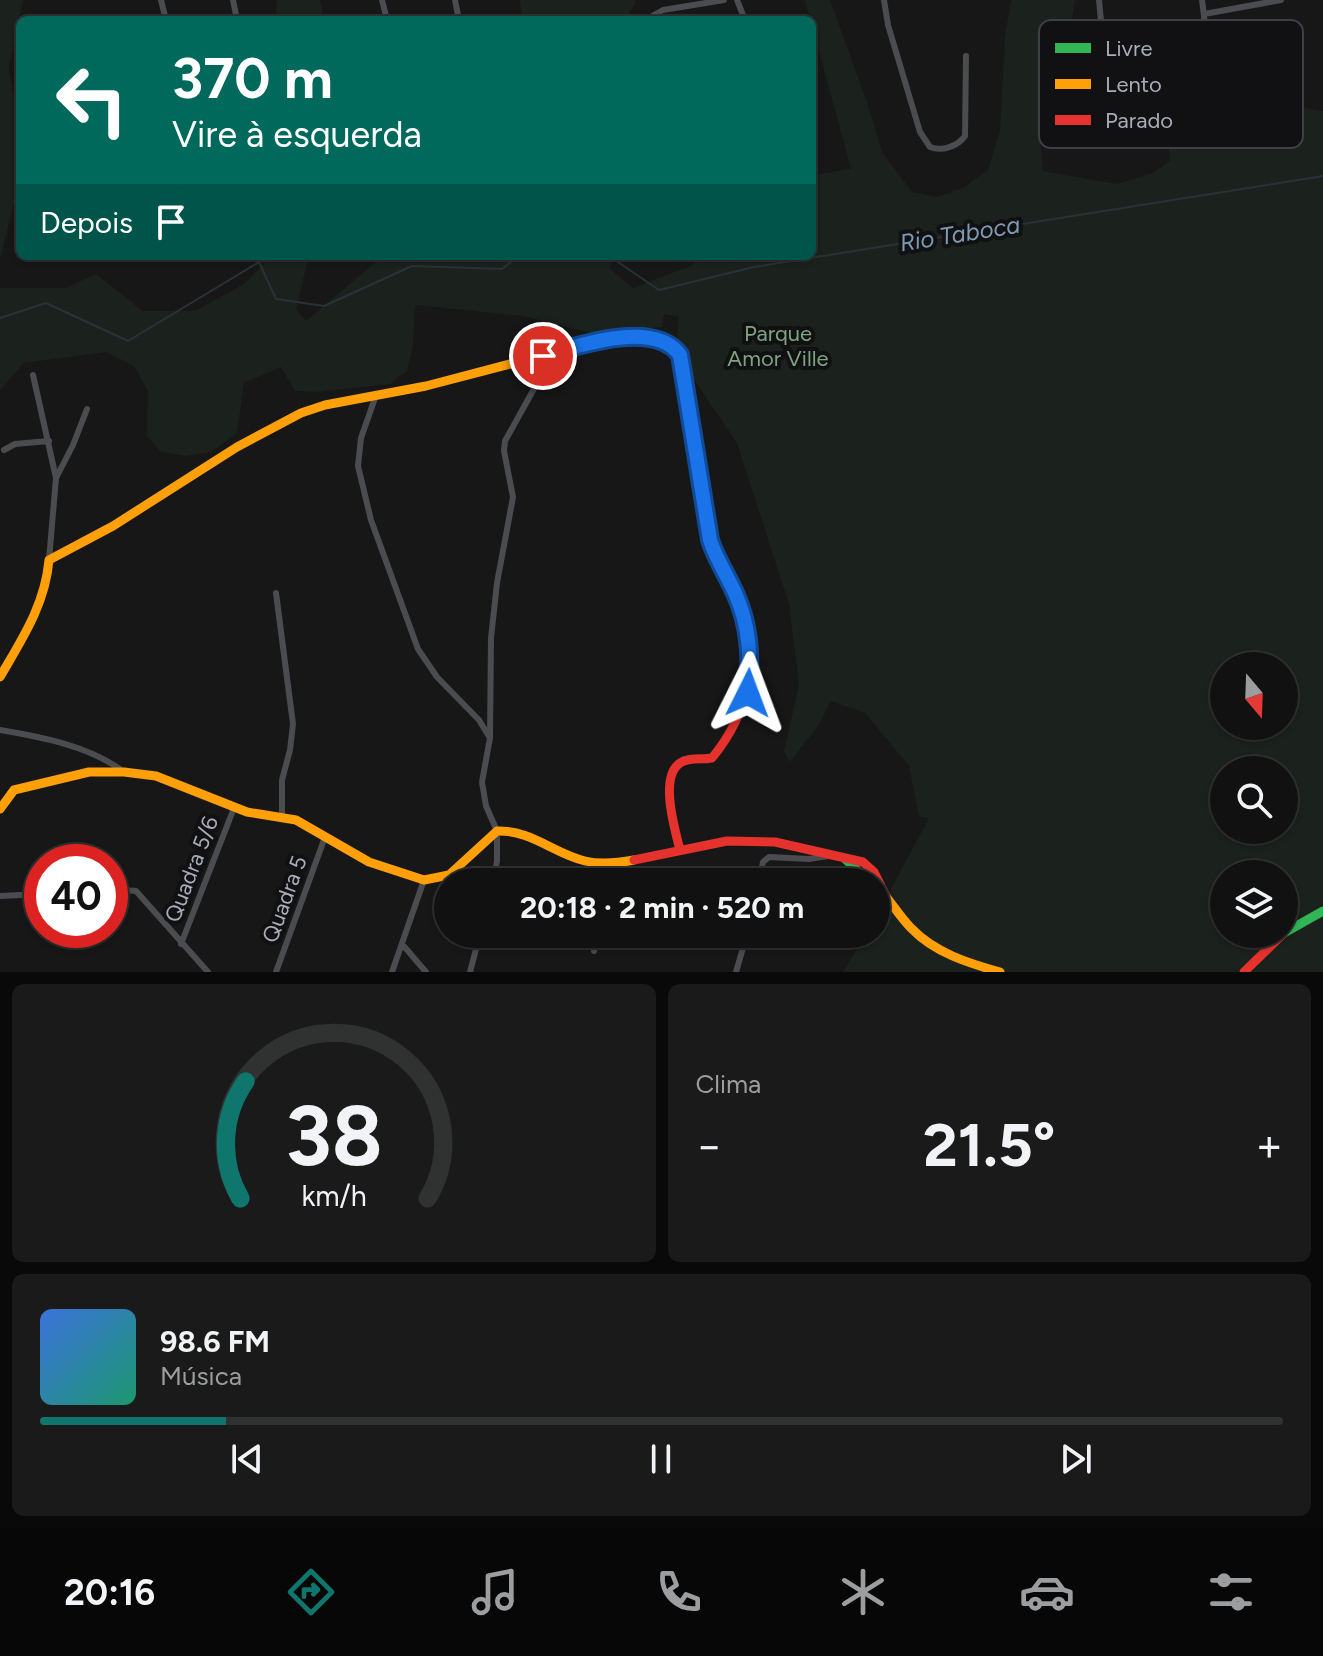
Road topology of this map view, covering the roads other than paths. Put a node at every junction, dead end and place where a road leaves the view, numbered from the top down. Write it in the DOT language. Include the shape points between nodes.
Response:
graph roads {
  1 [pos="724,0"];
  2 [pos="884,0"];
  3 [pos="1099,0"];
  4 [pos="1202,0"];
  5 [pos="1281,0"];
  6 [pos="701,2"];
  7 [pos="1204,14"];
  8 [pos="652,16"];
  9 [pos="1101,20"];
  10 [pos="1205,20"];
  11 [pos="966,56"];
  12 [pos="543,356"];
  13 [pos="33,375"];
  14 [pos="375,398"];
  15 [pos="87,409"];
  16 [pos="49,441"];
  17 [pos="4,450"];
  18 [pos="56,478"];
  19 [pos="49,560"];
  20 [pos="276,593"];
  21 [pos="0,677"];
  22 [pos="0,730"];
  23 [pos="490,738"];
  24 [pos="124,772"];
  25 [pos="234,808"];
  26 [pos="0,809"];
  27 [pos="282,817"];
  28 [pos="497,831"];
  29 [pos="325,837"];
  30 [pos="680,850"];
  31 [pos="832,855"];
  32 [pos="845,859"];
  33 [pos="613,863"];
  34 [pos="496,868"];
  35 [pos="612,868"];
  36 [pos="762,868"];
  37 [pos="855,868"];
  38 [pos="872,868"];
  39 [pos="424,880"];
  40 [pos="128,890"];
  41 [pos="24,895"];
  42 [pos="0,896"];
  43 [pos="890,901"];
  44 [pos="1323,911"];
  45 [pos="1298,925"];
  46 [pos="181,944"];
  47 [pos="402,944"];
  48 [pos="476,948"];
  49 [pos="595,948"];
  50 [pos="743,948"];
  51 [pos="1269,948"];
  52 [pos="594,951"];
  53 [pos="208,972"];
  54 [pos="276,972"];
  55 [pos="392,972"];
  56 [pos="426,972"];
  57 [pos="470,972"];
  58 [pos="736,972"];
  59 [pos="1000,972"];
  60 [pos="1244,972"];
  1 -- 6 [label="street"];
  2 -- 11 [label="street" via="920,132 930,147 944,149 965,136"];
  3 -- 9 [label="street"];
  4 -- 7 [label="street"];
  5 -- 7 [label="street"];
  6 -- 8 [label="street"];
  7 -- 10 [label="street"];
  12 -- 14 [label="street"];
  12 -- 23 [label="street" via="535,387 505,441 513,497 491,638"];
  12 -- 30 [label="street" via="618,336 666,342 680,355 710,540 742,609 751,644 748,693 724,744 712,758 684,760 672,773 669,802"];
  13 -- 16 [label="street"];
  14 -- 19 [label="street" via="300,413"];
  14 -- 23 [label="street" via="358,466 376,534 418,649"];
  15 -- 18 [label="street"];
  16 -- 17 [label="street"];
  16 -- 18 [label="street"];
  18 -- 19 [label="street"];
  19 -- 21 [label="street" via="38,613"];
  20 -- 27 [label="street" via="293,724 282,780"];
  22 -- 24 [label="street" via="47,738"];
  23 -- 28 [label="street" via="482,782"];
  24 -- 25 [label="street" via="171,780"];
  24 -- 26 [label="street" via="89,772 24,786 9,794"];
  25 -- 27 [label="street"];
  25 -- 46 [label="street, Quadra 5/6"];
  27 -- 29 [label="street"];
  28 -- 33 [label="street" via="514,831 581,860"];
  28 -- 34 [label="street"];
  28 -- 39 [label="street" via="449,875"];
  29 -- 39 [label="street" via="369,862"];
  29 -- 54 [label="street, Quadra 5"];
  30 -- 31 [label="street" via="764,839"];
  30 -- 33 [label="street"];
  31 -- 32 [label="street"];
  31 -- 36 [label="street" via="769,857"];
  32 -- 37 [label="street"];
  32 -- 38 [label="street" via="864,861"];
  33 -- 35 [label="street"];
  39 -- 47 [label="street"];
  40 -- 46 [label="street" via="136,891"];
  41 -- 42 [label="street"];
  43 -- 59 [label="street" via="930,944 957,960"];
  44 -- 45 [label="street"];
  46 -- 53 [label="street"];
  47 -- 55 [label="street"];
  47 -- 56 [label="street"];
  48 -- 57 [label="street"];
  49 -- 52 [label="street"];
  50 -- 58 [label="street"];
  51 -- 60 [label="street"];
}
